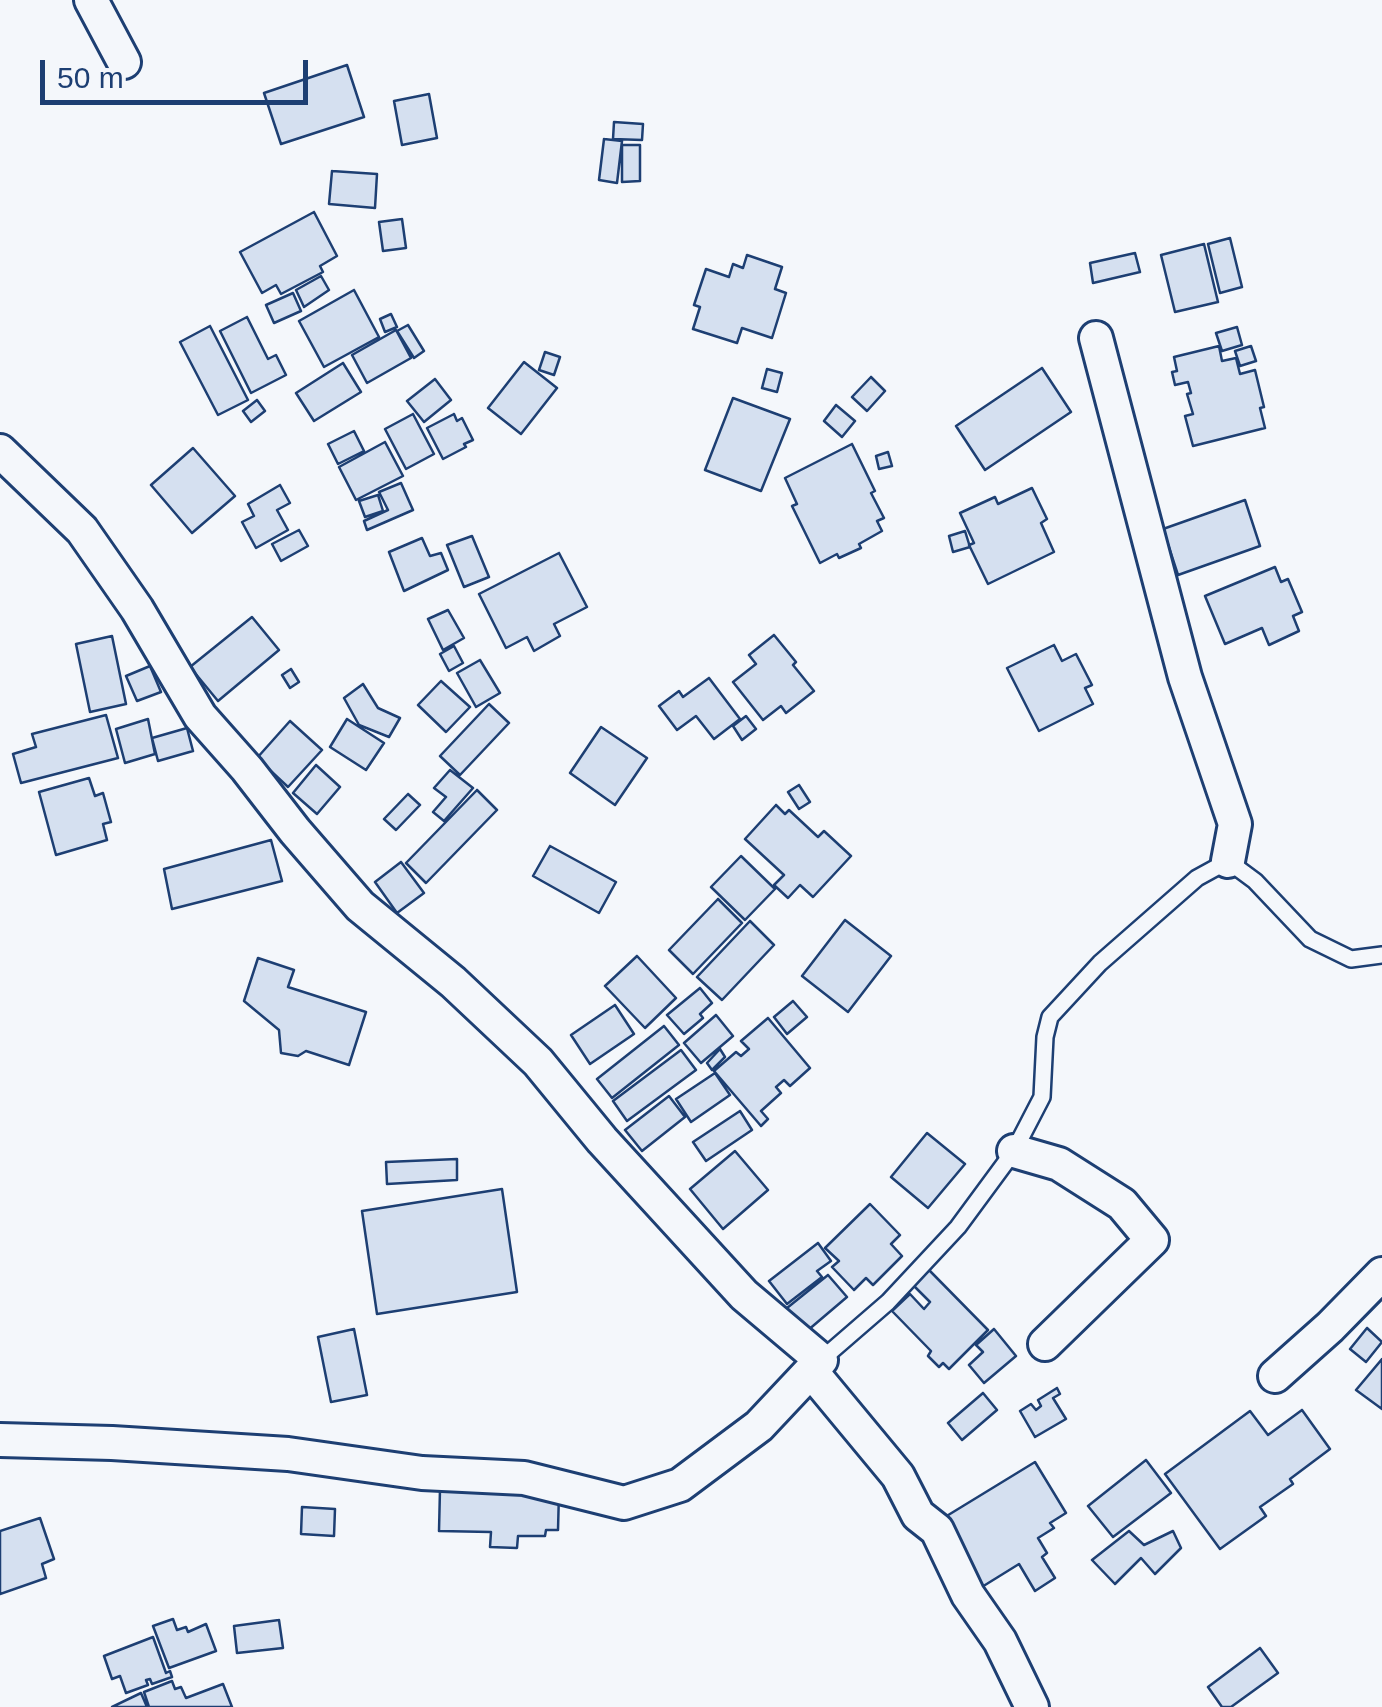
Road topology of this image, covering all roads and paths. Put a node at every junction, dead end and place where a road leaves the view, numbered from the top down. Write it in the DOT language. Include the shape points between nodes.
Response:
graph roads {
  1 [pos="91,0"];
  2 [pos="124,62"];
  3 [pos="1096,338"];
  4 [pos="0,451"];
  5 [pos="1228,861"];
  6 [pos="1382,955"];
  7 [pos="1014,1151"];
  8 [pos="1382,1274"];
  9 [pos="1044,1344"];
  10 [pos="816,1365"];
  11 [pos="1275,1376"];
  12 [pos="0,1440"];
  13 [pos="1032,1707"];
  1 -- 2 [label="street"];
  3 -- 5 [label="street" via="1185,677 1236,824"];
  4 -- 10 [label="street" via="82,530 200,716 360,906 538,1062 744,1295"];
  5 -- 6 [label="lane" via="1310,939 1351,960"];
  5 -- 7 [label="lane" via="1197,878 1100,962 1050,1017 1042,1096"];
  7 -- 9 [label="street" via="1059,1164 1122,1204 1152,1240"];
  7 -- 10 [label="lane" via="947,1239"];
  8 -- 11 [label="street"];
  10 -- 12 [label="street" via="759,1426 680,1485 624,1504 524,1478 422,1473 288,1454"];
  10 -- 13 [label="street" via="898,1476 918,1516 937,1530"];
}
